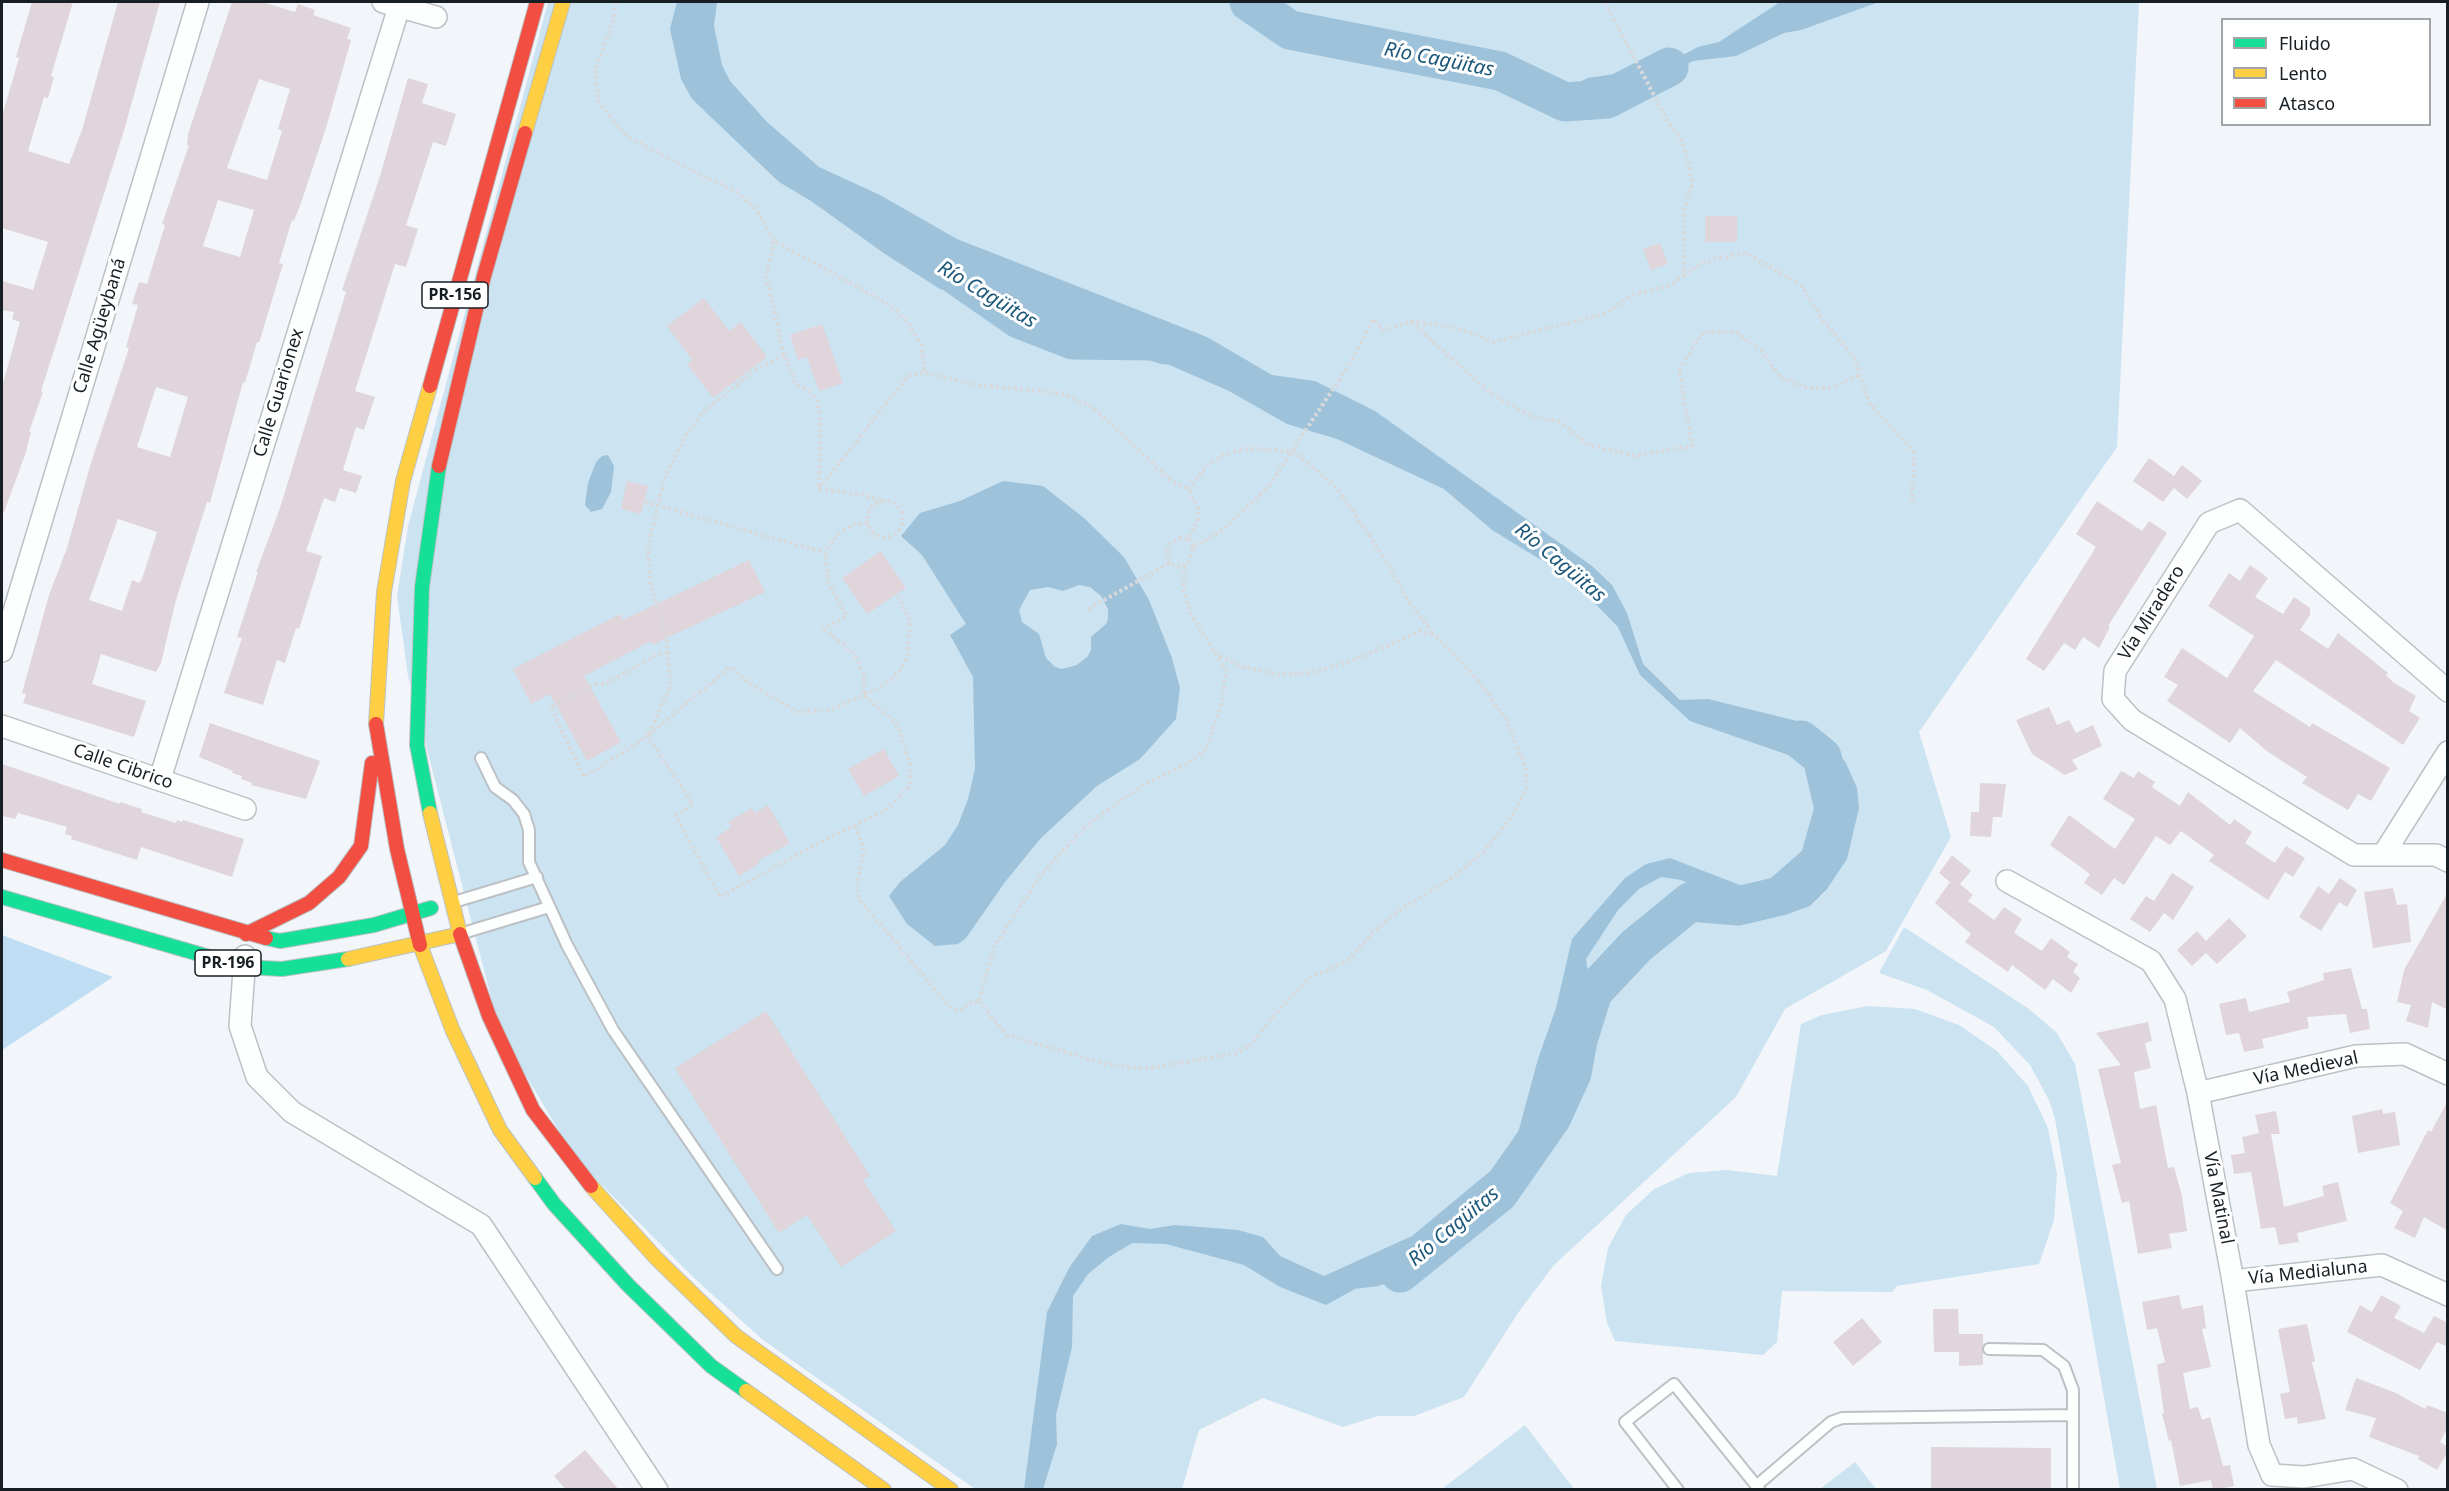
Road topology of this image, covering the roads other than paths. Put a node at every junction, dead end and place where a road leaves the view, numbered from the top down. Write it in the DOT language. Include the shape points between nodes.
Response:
graph roads {
  1 [pos="198,2"];
  2 [pos="537,2"];
  3 [pos="563,2"];
  4 [pos="391,4"];
  5 [pos="436,17"];
  6 [pos="2,651"];
  7 [pos="2448,691"];
  8 [pos="376,725"];
  9 [pos="2,726"];
  10 [pos="2448,752"];
  11 [pos="481,758"];
  12 [pos="160,779"];
  13 [pos="245,809"];
  14 [pos="2383,855"];
  15 [pos="2,860"];
  16 [pos="2448,861"];
  17 [pos="537,878"];
  18 [pos="2007,881"];
  19 [pos="2,897"];
  20 [pos="450,903"];
  21 [pos="549,907"];
  22 [pos="411,914"];
  23 [pos="246,934"];
  24 [pos="460,934"];
  25 [pos="420,945"];
  26 [pos="244,967"];
  27 [pos="2448,1074"];
  28 [pos="2198,1093"];
  29 [pos="777,1269"];
  30 [pos="2233,1281"];
  31 [pos="2448,1295"];
  32 [pos="1989,1349"];
  33 [pos="2073,1415"];
  34 [pos="1757,1488"];
  35 [pos="657,1490"];
  36 [pos="884,1490"];
  37 [pos="951,1490"];
  38 [pos="1678,1490"];
  39 [pos="2073,1490"];
  40 [pos="2397,1490"];
  1 -- 6 [label="street, Calle Agüeybaná"];
  2 -- 8 [label="main road, PR-156" via="403,482 384,592"];
  3 -- 20 [label="main road, PR-156" via="484,276 439,466 422,587 417,745"];
  4 -- 5 [label="street"];
  4 -- 12 [label="street, Calle Guarionex"];
  7 -- 14 [label="street, Vía Miradero" via="2240,510 2209,523 2115,671 2113,699 2132,720 2354,855"];
  8 -- 22 [label="main road, PR-156"];
  8 -- 23 [label="main road" via="361,846 339,878 309,903"];
  9 -- 12 [label="street, Calle Cibrico"];
  10 -- 14 [label="street"];
  11 -- 17 [label="lane" via="495,788 513,800 524,814 529,830 529,862"];
  12 -- 13 [label="street, Calle Cibrico"];
  14 -- 16 [label="street, Vía Miradero" via="2436,855"];
  15 -- 23 [label="main road, PR-196"];
  17 -- 20 [label="lane"];
  17 -- 21 [label="lane"];
  18 -- 28 [label="street, Vía Matinal" via="2151,961 2175,999"];
  19 -- 26 [label="main road, PR-196"];
  20 -- 22 [label="main road, PR-196"];
  20 -- 24 [label="main road, PR-156"];
  21 -- 24 [label="lane"];
  21 -- 29 [label="lane" via="612,1030"];
  22 -- 23 [label="main road, PR-196" via="374,925 280,941"];
  22 -- 25 [label="main road, PR-156"];
  23 -- 26 [label="street"];
  24 -- 25 [label="main road, PR-196"];
  24 -- 37 [label="main road, PR-156" via="489,1016 533,1110 584,1179 656,1258 736,1336"];
  25 -- 26 [label="main road, PR-196" via="307,966"];
  25 -- 36 [label="main road, PR-156" via="453,1030 500,1130 554,1204 628,1285 711,1366"];
  26 -- 35 [label="street" via="240,1026 257,1077 292,1112 481,1225"];
  27 -- 28 [label="street, Vía Medieval" via="2405,1054 2356,1056"];
  28 -- 30 [label="street, Vía Matinal"];
  30 -- 31 [label="street, Vía Medialuna" via="2382,1265"];
  30 -- 40 [label="street, Vía Matinal" via="2259,1445 2272,1475 2304,1477 2353,1469"];
  32 -- 33 [label="lane" via="2043,1350 2058,1359 2072,1382"];
  33 -- 34 [label="lane" via="1842,1418 1831,1422"];
  33 -- 39 [label="lane"];
  34 -- 38 [label="lane" via="1674,1384 1625,1422"];
}
